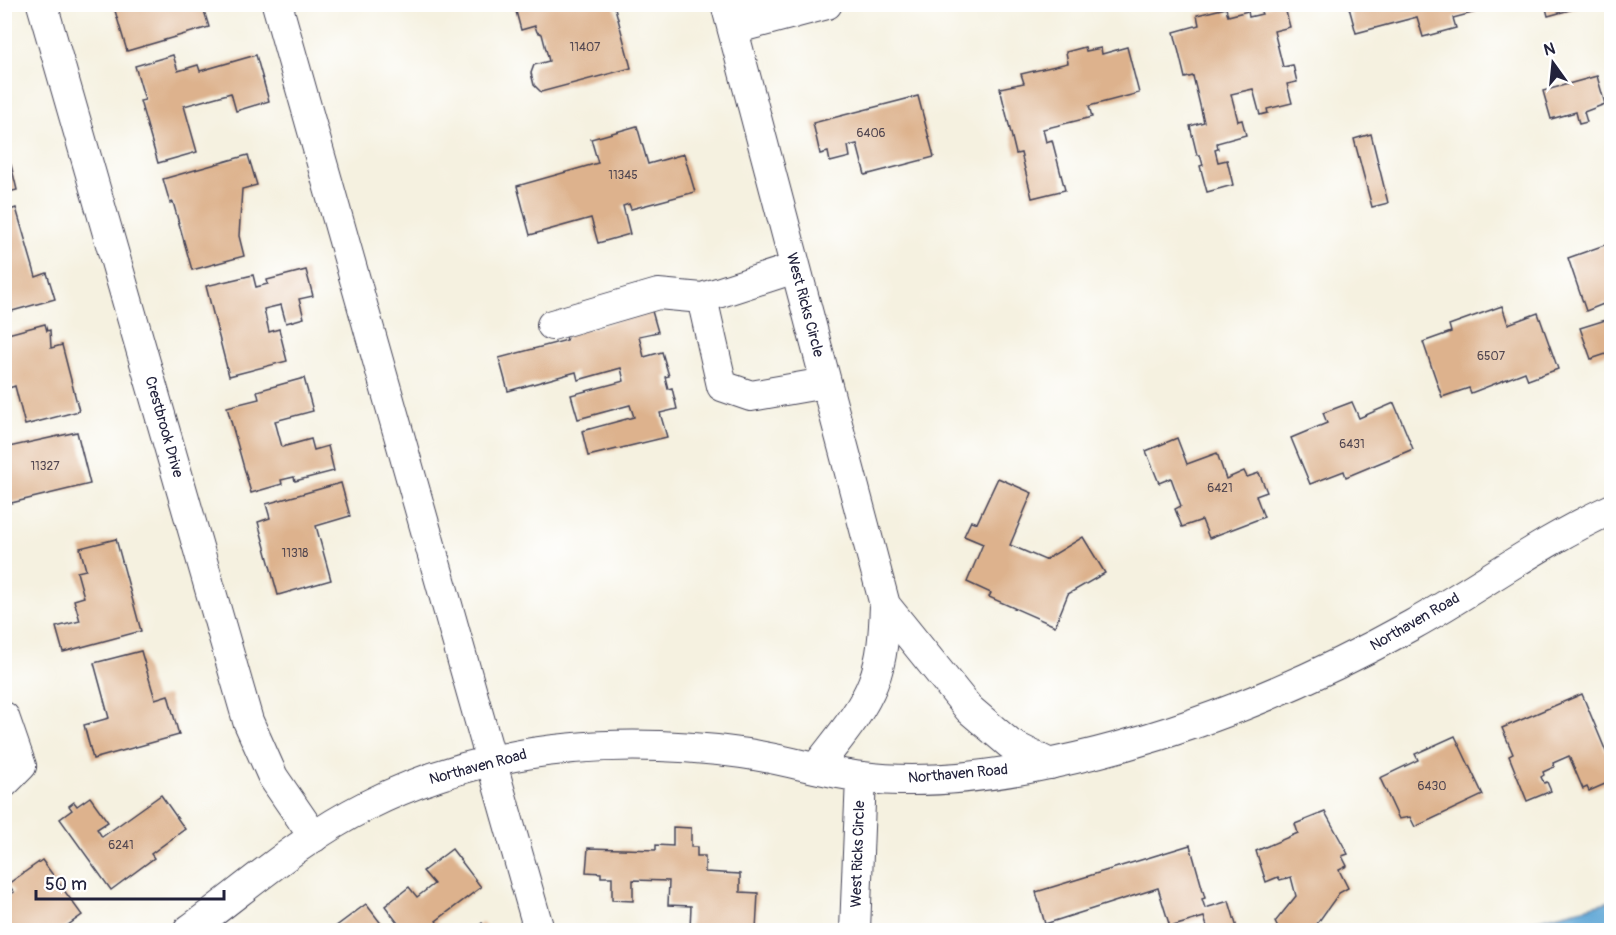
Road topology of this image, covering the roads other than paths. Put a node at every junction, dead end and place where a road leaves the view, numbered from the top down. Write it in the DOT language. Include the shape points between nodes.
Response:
graph roads {
  1 [pos="42,4"];
  2 [pos="277,4"];
  3 [pos="827,4"];
  4 [pos="730,16"];
  5 [pos="795,268"];
  6 [pos="702,298"];
  7 [pos="552,325"];
  8 [pos="825,383"];
  9 [pos="1611,509"];
  10 [pos="885,605"];
  11 [pos="4,717"];
  12 [pos="491,761"];
  13 [pos="1050,764"];
  14 [pos="816,768"];
  15 [pos="861,777"];
  16 [pos="4,783"];
  17 [pos="314,837"];
  18 [pos="189,930"];
  19 [pos="539,930"];
  20 [pos="855,930"];
  1 -- 17 [label="street, Crestbrook Drive" via="248,721 273,777"];
  2 -- 12 [label="street"];
  3 -- 4 [label="street"];
  4 -- 5 [label="street, West Ricks Circle"];
  5 -- 6 [label="street"];
  5 -- 8 [label="street, West Ricks Circle"];
  6 -- 7 [label="street" via="658,294"];
  6 -- 8 [label="street" via="722,387 751,396"];
  8 -- 10 [label="street, West Ricks Circle"];
  9 -- 13 [label="street, Northaven Road" via="1335,666 1147,738"];
  10 -- 13 [label="street, West Ricks Circle" via="969,709 1010,744"];
  10 -- 14 [label="street, West Ricks Circle" via="882,649 873,682 858,711"];
  11 -- 16 [label="street" via="21,766"];
  12 -- 14 [label="street, Northaven Road" via="537,751 630,745 744,753"];
  12 -- 17 [label="street, Northaven Road" via="412,785 363,807"];
  12 -- 19 [label="street"];
  13 -- 15 [label="street, Northaven Road" via="918,780"];
  14 -- 15 [label="street, Northaven Road"];
  15 -- 20 [label="street, West Ricks Circle"];
  17 -- 18 [label="street, Northaven Road"];
}
